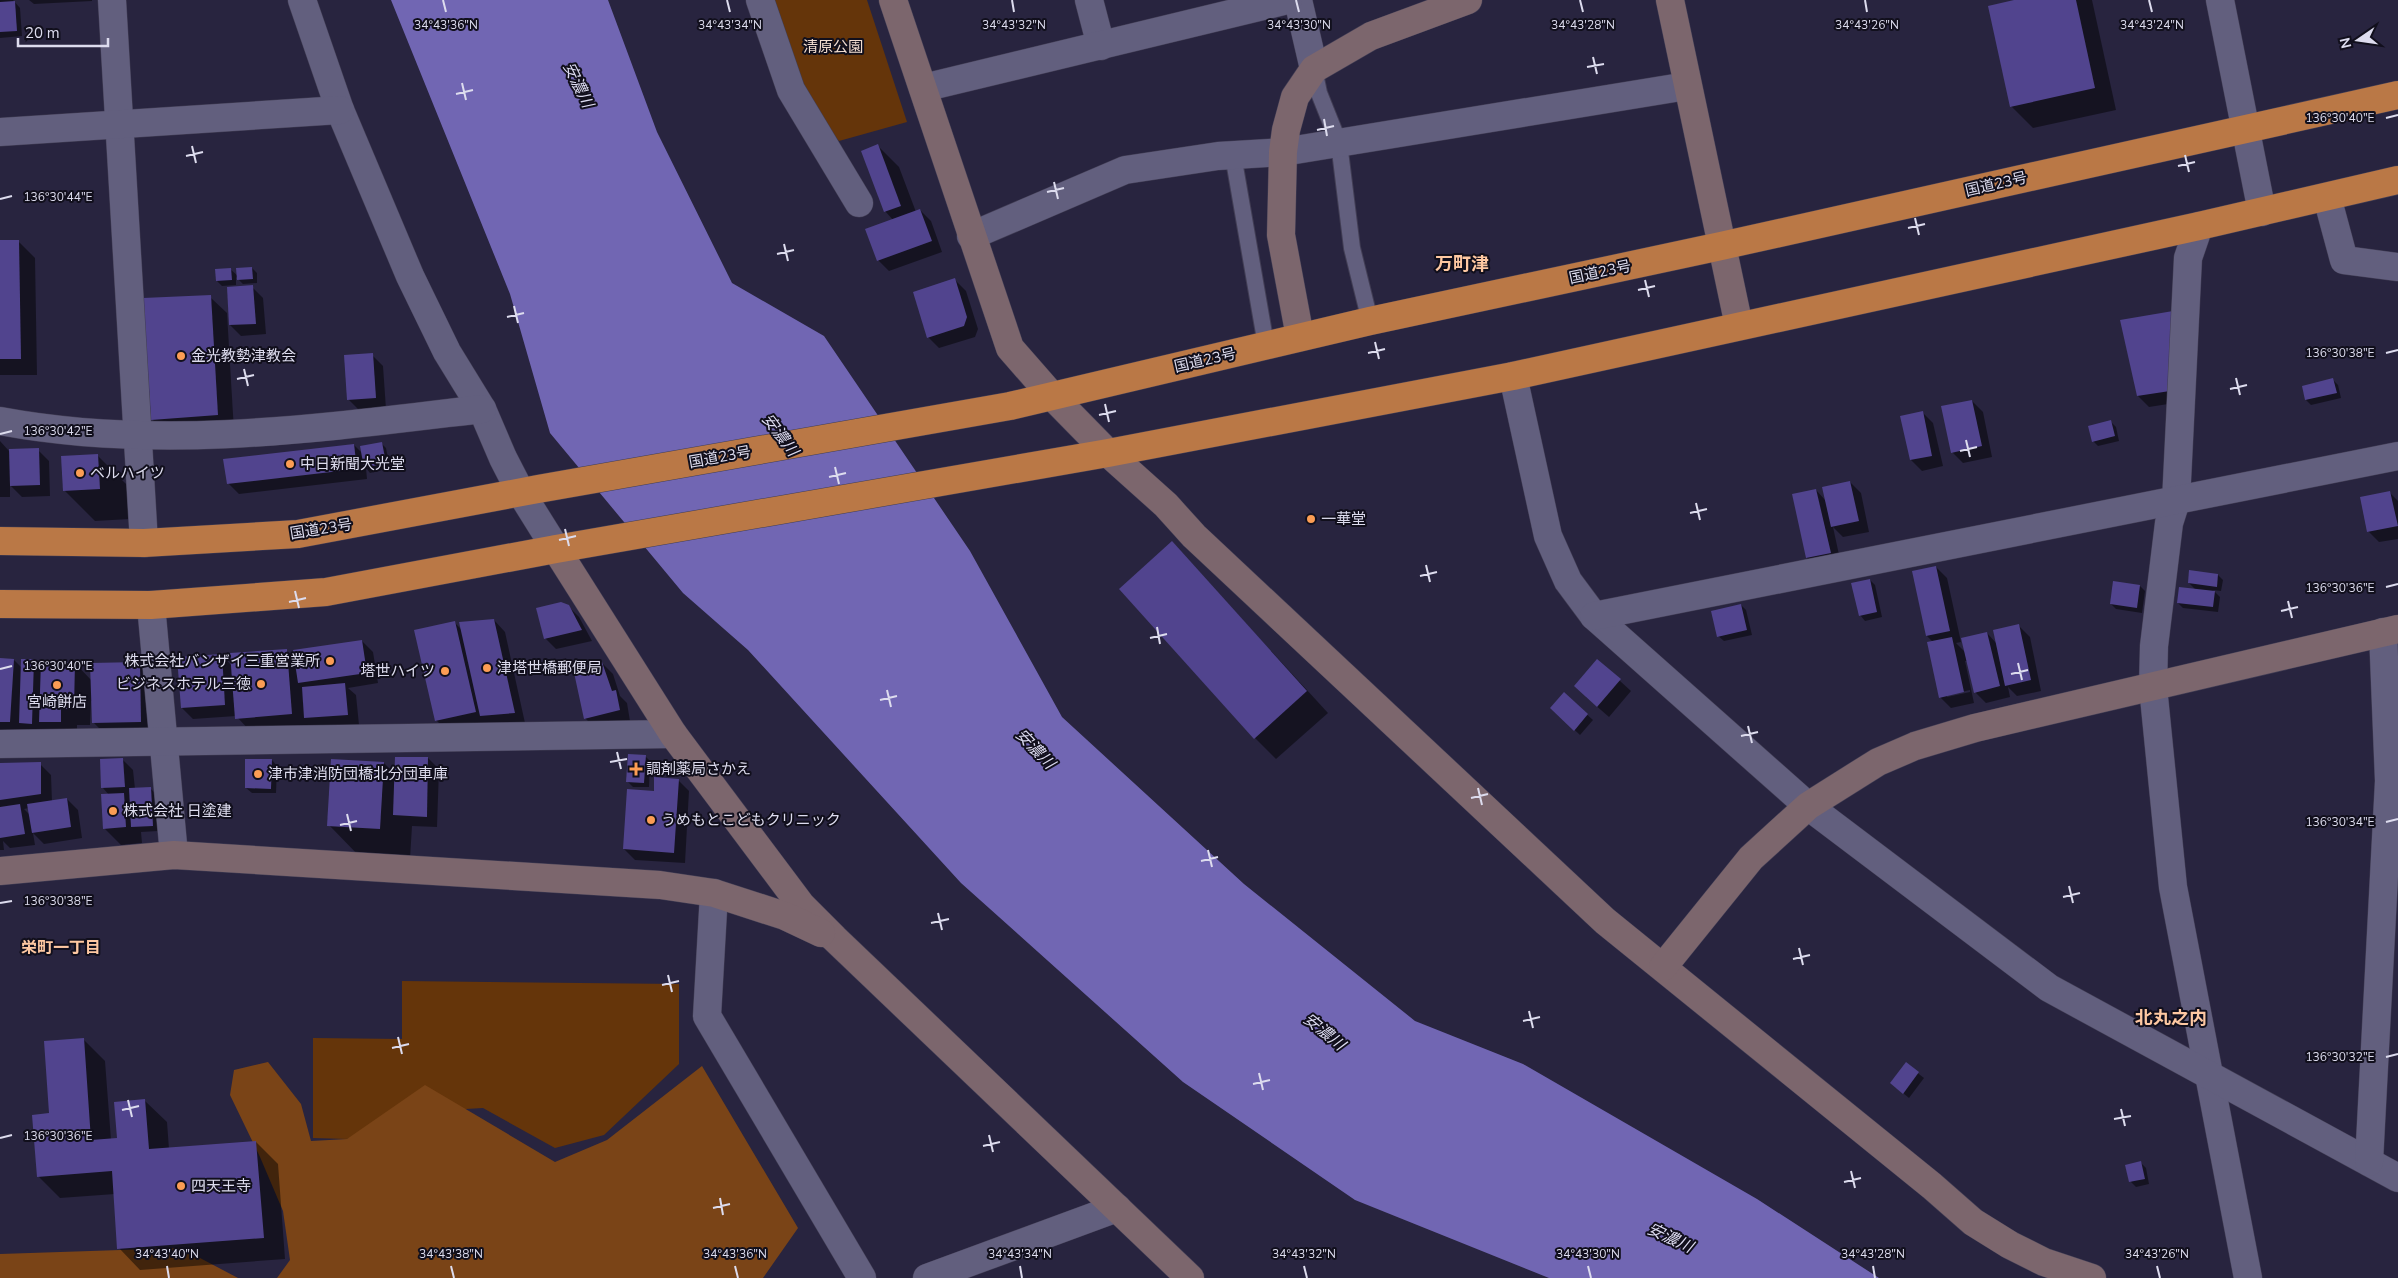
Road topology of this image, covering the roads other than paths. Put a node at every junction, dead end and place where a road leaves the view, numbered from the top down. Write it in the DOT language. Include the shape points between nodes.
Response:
graph roads {
  1 [pos="112,0"];
  2 [pos="302,0"];
  3 [pos="760,0"];
  4 [pos="893,0"];
  5 [pos="1089,0"];
  6 [pos="1288,0"];
  7 [pos="1298,0"];
  8 [pos="1468,0"];
  9 [pos="1670,0"];
  10 [pos="2220,0"];
  11 [pos="1101,46"];
  12 [pos="1314,69"];
  13 [pos="1687,86"];
  14 [pos="923,88"];
  15 [pos="2398,95"];
  16 [pos="340,110"];
  17 [pos="118,124"];
  18 [pos="2244,129"];
  19 [pos="0,132"];
  20 [pos="1339,143"];
  21 [pos="1283,152"];
  22 [pos="1233,156"];
  23 [pos="2398,180"];
  24 [pos="2327,197"];
  25 [pos="859,203"];
  26 [pos="2262,212"];
  27 [pos="2199,226"];
  28 [pos="971,236"];
  29 [pos="1721,246"];
  30 [pos="2398,267"];
  31 [pos="1370,321"];
  32 [pos="1739,326"];
  33 [pos="1300,337"];
  34 [pos="1266,346"];
  35 [pos="1513,376"];
  36 [pos="1052,396"];
  37 [pos="482,409"];
  38 [pos="0,421"];
  39 [pos="138,436"];
  40 [pos="1108,453"];
  41 [pos="2398,456"];
  42 [pos="529,491"];
  43 [pos="2176,501"];
  44 [pos="0,541"];
  45 [pos="144,543"];
  46 [pos="565,548"];
  47 [pos="0,604"];
  48 [pos="151,605"];
  49 [pos="1594,616"];
  50 [pos="2390,630"];
  51 [pos="2153,687"];
  52 [pos="673,734"];
  53 [pos="162,741"];
  54 [pos="0,744"];
  55 [pos="1808,806"];
  56 [pos="174,854"];
  57 [pos="0,871"];
  58 [pos="714,892"];
  59 [pos="834,938"];
  60 [pos="1663,968"];
  61 [pos="2208,1075"];
  62 [pos="2369,1162"];
  63 [pos="2398,1178"];
  64 [pos="1117,1208"];
  65 [pos="862,1278"];
  66 [pos="927,1278"];
  67 [pos="1190,1278"];
  68 [pos="2092,1278"];
  69 [pos="2248,1278"];
  1 -- 17 [label="street"];
  2 -- 16 [label="street"];
  3 -- 25 [label="street" via="791,90"];
  4 -- 14 [label="street"];
  5 -- 11 [label="street"];
  6 -- 11 [label="street"];
  7 -- 12 [label="street"];
  8 -- 12 [label="street" via="1371,36"];
  9 -- 13 [label="street"];
  10 -- 18 [label="street"];
  11 -- 14 [label="street"];
  12 -- 20 [label="lane" via="1319,93"];
  12 -- 21 [label="street" via="1295,97"];
  13 -- 20 [label="street"];
  13 -- 29 [label="street"];
  14 -- 28 [label="street"];
  15 -- 18 [label="highway, 国道23号"];
  16 -- 17 [label="street"];
  16 -- 37 [label="street" via="410,276 447,352"];
  17 -- 19 [label="street"];
  17 -- 39 [label="street"];
  18 -- 26 [label="street"];
  18 -- 29 [label="highway, 国道23号"];
  20 -- 21 [label="street"];
  20 -- 31 [label="lane" via="1352,248"];
  21 -- 22 [label="street"];
  21 -- 33 [label="street" via="1281,235"];
  22 -- 28 [label="street" via="1125,170"];
  22 -- 34 [label="lane"];
  23 -- 24 [label="highway"];
  24 -- 26 [label="highway"];
  24 -- 30 [label="street" via="2344,260"];
  26 -- 27 [label="highway"];
  27 -- 32 [label="highway"];
  27 -- 43 [label="street" via="2188,258"];
  28 -- 36 [label="street" via="1010,348"];
  29 -- 31 [label="highway, 国道23号"];
  29 -- 32 [label="street"];
  31 -- 33 [label="highway, 国道23号"];
  32 -- 35 [label="highway"];
  33 -- 34 [label="highway, 国道23号"];
  34 -- 36 [label="highway, 国道23号"];
  35 -- 40 [label="highway"];
  35 -- 49 [label="street" via="1548,536 1568,581"];
  36 -- 40 [label="street"];
  36 -- 42 [label="highway, 国道23号"];
  37 -- 39 [label="street" via="291,431"];
  37 -- 42 [label="street" via="502,458"];
  38 -- 39 [label="street" via="45,429"];
  39 -- 45 [label="street"];
  40 -- 46 [label="highway"];
  40 -- 60 [label="street" via="1605,921"];
  41 -- 43 [label="street"];
  42 -- 45 [label="highway, 国道23号" via="298,534"];
  42 -- 46 [label="street"];
  43 -- 49 [label="street"];
  43 -- 51 [label="street" via="2169,523 2154,646"];
  44 -- 45 [label="highway, 国道23号"];
  46 -- 48 [label="highway" via="326,592"];
  46 -- 52 [label="street"];
  47 -- 48 [label="highway"];
  48 -- 53 [label="street"];
  49 -- 55 [label="street"];
  50 -- 51 [label="street"];
  50 -- 62 [label="street" via="2389,781"];
  51 -- 55 [label="street" via="1976,728 1915,746 1878,762"];
  51 -- 61 [label="street" via="2173,887"];
  52 -- 53 [label="street"];
  52 -- 59 [label="street" via="801,904"];
  53 -- 54 [label="street"];
  53 -- 56 [label="street"];
  55 -- 60 [label="street" via="1750,858"];
  55 -- 61 [label="street" via="2049,988"];
  56 -- 57 [label="street"];
  56 -- 58 [label="street" via="660,885"];
  58 -- 59 [label="street" via="785,916"];
  58 -- 65 [label="street" via="707,1016"];
  59 -- 64 [label="street"];
  60 -- 68 [label="street" via="1973,1222 2044,1262"];
  61 -- 62 [label="street"];
  61 -- 69 [label="street"];
  62 -- 63 [label="street"];
  64 -- 66 [label="street"];
  64 -- 67 [label="street"];
}
